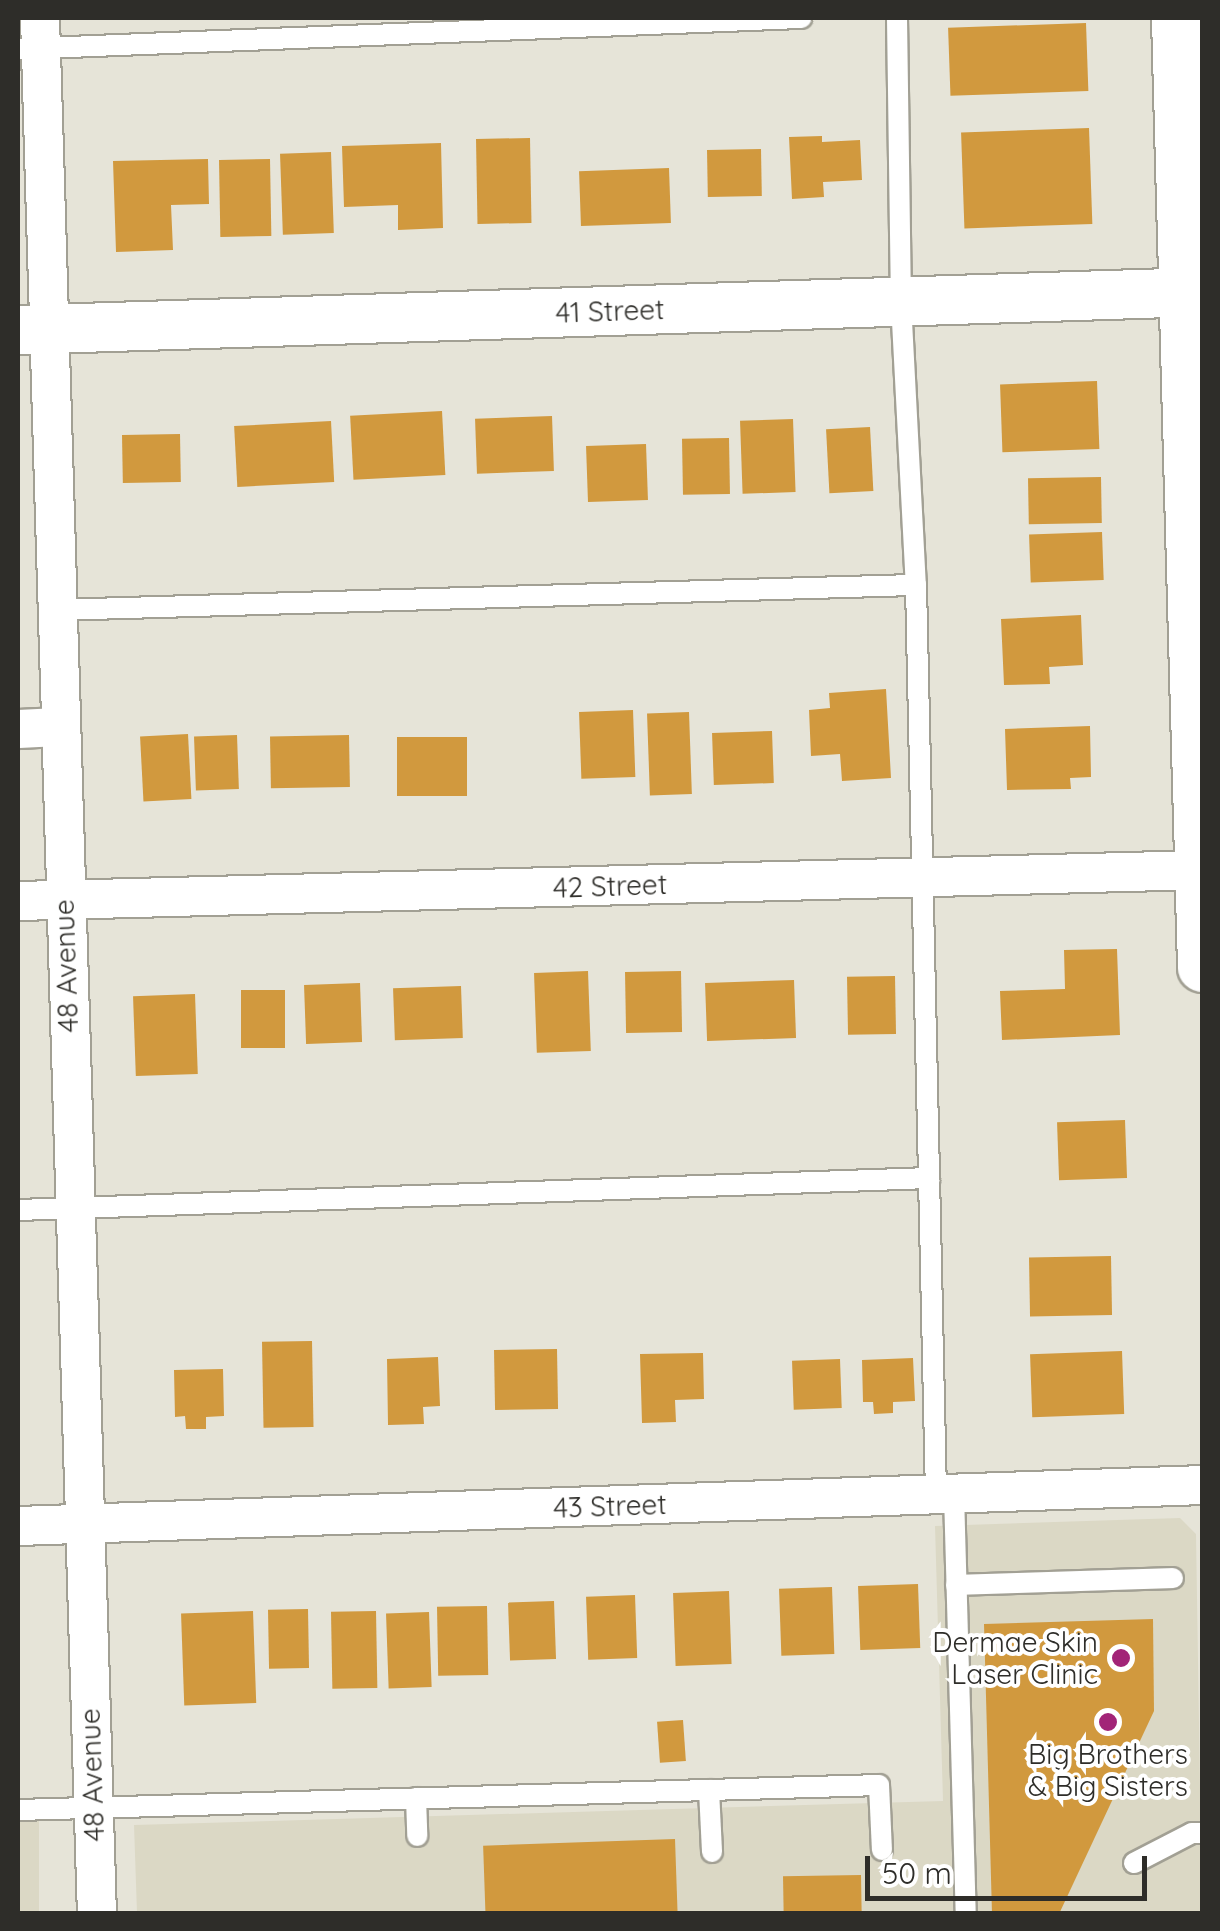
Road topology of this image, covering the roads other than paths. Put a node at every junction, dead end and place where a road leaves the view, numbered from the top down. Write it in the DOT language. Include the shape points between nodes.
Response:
graph roads {
  1 [pos="801,18"];
  2 [pos="897,18"];
  3 [pos="1185,30"];
  4 [pos="33,38"];
  5 [pos="1193,293"];
  6 [pos="901,302"];
  7 [pos="33,329"];
  8 [pos="1197,581"];
  9 [pos="916,585"];
  10 [pos="56,610"];
  11 [pos="59,727"];
  12 [pos="18,728"];
  13 [pos="1201,870"];
  14 [pos="922,877"];
  15 [pos="64,900"];
  16 [pos="18,901"];
  17 [pos="1202,968"];
  18 [pos="929,1178"];
  19 [pos="74,1206"];
  20 [pos="18,1210"];
  21 [pos="1202,1485"];
  22 [pos="945,1494"];
  23 [pos="84,1524"];
  24 [pos="18,1526"];
  25 [pos="1173,1578"];
  26 [pos="956,1585"];
  27 [pos="710,1790"];
  28 [pos="416,1798"];
  29 [pos="93,1807"];
  30 [pos="18,1810"];
  31 [pos="1202,1833"];
  32 [pos="417,1836"];
  33 [pos="882,1850"];
  34 [pos="712,1852"];
  35 [pos="1134,1863"];
  36 [pos="97,1914"];
  37 [pos="966,1914"];
  1 -- 4 [label="lane"];
  2 -- 6 [label="lane"];
  3 -- 5 [label="street"];
  4 -- 7 [label="street, 48 Avenue"];
  5 -- 6 [label="street, 41 Street"];
  5 -- 8 [label="street"];
  6 -- 7 [label="street, 41 Street"];
  6 -- 9 [label="lane"];
  7 -- 10 [label="street, 48 Avenue"];
  8 -- 13 [label="street"];
  9 -- 10 [label="lane"];
  9 -- 14 [label="lane"];
  10 -- 11 [label="street, 48 Avenue"];
  11 -- 12 [label="street"];
  11 -- 15 [label="street, 48 Avenue"];
  13 -- 14 [label="street, 42 Street"];
  13 -- 17 [label="street"];
  14 -- 15 [label="street, 42 Street"];
  14 -- 18 [label="lane"];
  15 -- 16 [label="street, 42 Street"];
  15 -- 19 [label="street, 48 Avenue"];
  18 -- 19 [label="lane"];
  18 -- 22 [label="lane"];
  19 -- 20 [label="lane"];
  19 -- 23 [label="street, 48 Avenue"];
  21 -- 22 [label="street, 43 Street"];
  22 -- 23 [label="street, 43 Street"];
  22 -- 26 [label="lane"];
  23 -- 24 [label="street, 43 Street"];
  23 -- 29 [label="street, 48 Avenue"];
  25 -- 26 [label="lane"];
  26 -- 37 [label="lane"];
  27 -- 28 [label="lane"];
  27 -- 33 [label="lane" via="879,1785"];
  27 -- 34 [label="lane"];
  28 -- 29 [label="lane"];
  28 -- 32 [label="lane"];
  29 -- 30 [label="lane"];
  29 -- 36 [label="street, 48 Avenue"];
  31 -- 35 [label="lane"];
}
